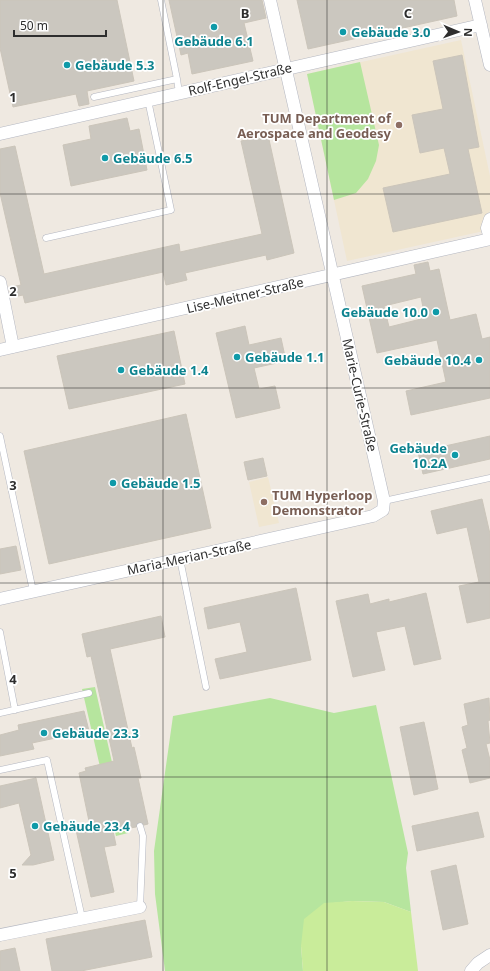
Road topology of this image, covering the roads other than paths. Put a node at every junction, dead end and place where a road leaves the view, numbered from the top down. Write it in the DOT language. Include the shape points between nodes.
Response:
graph roads {
  1 [pos="161,0"];
  2 [pos="270,0"];
  3 [pos="475,0"];
  4 [pos="481,25"];
  5 [pos="490,65"];
  6 [pos="285,70"];
  7 [pos="177,79"];
  8 [pos="179,93"];
  9 [pos="94,96"];
  10 [pos="148,100"];
  11 [pos="0,134"];
  12 [pos="490,219"];
  13 [pos="46,238"];
  14 [pos="490,239"];
  15 [pos="331,275"];
  16 [pos="0,282"];
  17 [pos="14,347"];
  18 [pos="0,350"];
  19 [pos="0,436"];
  20 [pos="490,478"];
  21 [pos="384,501"];
  22 [pos="180,559"];
  23 [pos="33,591"];
  24 [pos="0,598"];
  25 [pos="0,632"];
  26 [pos="206,687"];
  27 [pos="89,693"];
  28 [pos="15,710"];
  29 [pos="0,713"];
  30 [pos="0,770"];
  31 [pos="140,826"];
  32 [pos="140,907"];
  33 [pos="82,918"];
  34 [pos="0,935"];
  35 [pos="490,955"];
  36 [pos="471,971"];
  1 -- 7 [label="lane"];
  2 -- 6 [label="street, Marie-Curie-Straße"];
  3 -- 4 [label="street"];
  4 -- 5 [label="street"];
  4 -- 6 [label="street, Rolf-Engel-Straße"];
  6 -- 8 [label="street, Rolf-Engel-Straße"];
  6 -- 15 [label="street, Marie-Curie-Straße"];
  7 -- 8 [label="lane"];
  7 -- 9 [label="lane"];
  8 -- 10 [label="street, Rolf-Engel-Straße"];
  10 -- 11 [label="street, Rolf-Engel-Straße"];
  10 -- 13 [label="lane" via="171,210"];
  12 -- 14 [label="street"];
  14 -- 15 [label="street, Lise-Meitner-Straße"];
  15 -- 17 [label="street, Lise-Meitner-Straße"];
  15 -- 21 [label="street, Marie-Curie-Straße"];
  16 -- 17 [label="street"];
  17 -- 18 [label="street, Lise-Meitner-Straße"];
  19 -- 23 [label="lane"];
  20 -- 21 [label="lane"];
  21 -- 22 [label="street, Maria-Merian-Straße" via="383,510 378,514"];
  22 -- 23 [label="street, Maria-Merian-Straße"];
  22 -- 26 [label="lane"];
  23 -- 24 [label="street, Maria-Merian-Straße"];
  25 -- 28 [label="lane"];
  27 -- 28 [label="lane"];
  28 -- 29 [label="lane"];
  30 -- 33 [label="lane" via="47,760"];
  31 -- 32 [label="lane" via="143,836"];
  32 -- 33 [label="street"];
  33 -- 34 [label="street"];
  35 -- 36 [label="street"];
}
